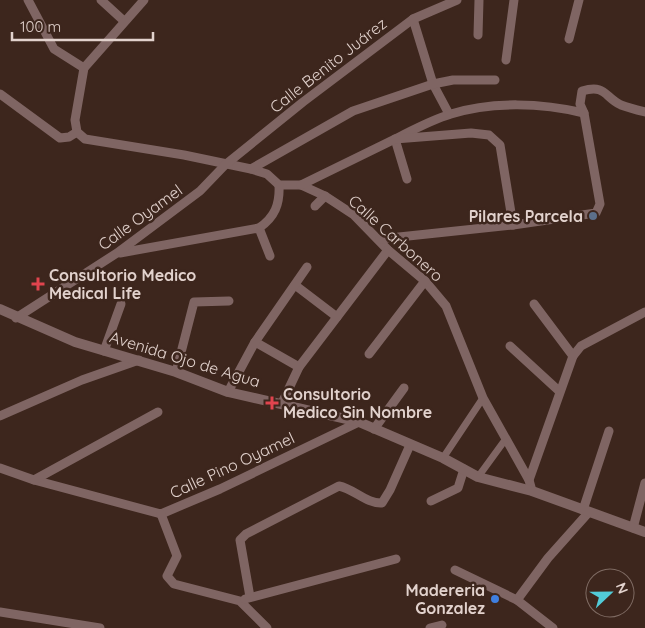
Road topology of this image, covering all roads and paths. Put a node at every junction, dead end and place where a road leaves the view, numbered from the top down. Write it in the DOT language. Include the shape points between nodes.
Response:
graph roads {
  1 [pos="28,0"];
  2 [pos="101,0"];
  3 [pos="144,0"];
  4 [pos="456,0"];
  5 [pos="479,0"];
  6 [pos="514,0"];
  7 [pos="579,0"];
  8 [pos="413,19"];
  9 [pos="124,21"];
  10 [pos="478,35"];
  11 [pos="569,40"];
  12 [pos="506,60"];
  13 [pos="84,68"];
  14 [pos="495,80"];
  15 [pos="433,84"];
  16 [pos="0,94"];
  17 [pos="645,112"];
  18 [pos="584,113"];
  19 [pos="449,114"];
  20 [pos="77,132"];
  21 [pos="395,139"];
  22 [pos="225,165"];
  23 [pos="250,169"];
  24 [pos="407,179"];
  25 [pos="279,185"];
  26 [pos="301,185"];
  27 [pos="325,196"];
  28 [pos="315,206"];
  29 [pos="513,225"];
  30 [pos="258,228"];
  31 [pos="380,240"];
  32 [pos="388,250"];
  33 [pos="118,253"];
  34 [pos="270,256"];
  35 [pos="307,267"];
  36 [pos="425,281"];
  37 [pos="295,285"];
  38 [pos="228,301"];
  39 [pos="121,304"];
  40 [pos="534,304"];
  41 [pos="1,312"];
  42 [pos="645,312"];
  43 [pos="337,317"];
  44 [pos="16,318"];
  45 [pos="255,342"];
  46 [pos="510,346"];
  47 [pos="104,350"];
  48 [pos="368,354"];
  49 [pos="573,356"];
  50 [pos="138,360"];
  51 [pos="299,367"];
  52 [pos="176,372"];
  53 [pos="404,388"];
  54 [pos="559,391"];
  55 [pos="228,392"];
  56 [pos="483,398"];
  57 [pos="282,403"];
  58 [pos="158,412"];
  59 [pos="0,416"];
  60 [pos="358,422"];
  61 [pos="374,429"];
  62 [pos="609,431"];
  63 [pos="505,440"];
  64 [pos="410,445"];
  65 [pos="443,458"];
  66 [pos="0,468"];
  67 [pos="464,469"];
  68 [pos="478,477"];
  69 [pos="34,480"];
  70 [pos="529,480"];
  71 [pos="645,483"];
  72 [pos="532,491"];
  73 [pos="431,501"];
  74 [pos="586,511"];
  75 [pos="161,514"];
  76 [pos="633,528"];
  77 [pos="645,532"];
  78 [pos="396,559"];
  79 [pos="455,570"];
  80 [pos="250,597"];
  81 [pos="517,600"];
  82 [pos="240,601"];
  83 [pos="0,612"];
  84 [pos="442,625"];
  85 [pos="100,628"];
  86 [pos="267,628"];
  87 [pos="430,628"];
  88 [pos="553,628"];
  1 -- 13 [label="street" via="54,49"];
  2 -- 9 [label="street"];
  3 -- 9 [label="street"];
  4 -- 8 [label="street, Calle Benito Juárez"];
  5 -- 10 [label="street"];
  6 -- 12 [label="street"];
  7 -- 11 [label="street"];
  8 -- 15 [label="street"];
  8 -- 22 [label="street, Calle Benito Juárez"];
  9 -- 13 [label="street"];
  13 -- 20 [label="street" via="75,120"];
  14 -- 15 [label="street" via="453,80"];
  15 -- 19 [label="street"];
  15 -- 23 [label="street" via="354,111"];
  16 -- 20 [label="street" via="60,138"];
  17 -- 18 [label="street" via="620,104 605,91 592,88 582,91 580,104"];
  18 -- 19 [label="street" via="551,107 505,106 472,108"];
  18 -- 29 [label="street" via="600,204 596,213"];
  19 -- 21 [label="street"];
  20 -- 22 [label="street" via="85,139 175,153"];
  21 -- 24 [label="street"];
  21 -- 26 [label="street"];
  21 -- 29 [label="street" via="471,133 490,135 500,145"];
  22 -- 23 [label="street"];
  22 -- 33 [label="street, Calle Oyamel" via="200,191"];
  23 -- 25 [label="street" via="267,174"];
  25 -- 26 [label="street, Calle Carbonero"];
  25 -- 30 [label="street" via="280,201 269,221"];
  26 -- 27 [label="street, Calle Carbonero"];
  27 -- 28 [label="street"];
  27 -- 31 [label="street, Calle Carbonero" via="354,215"];
  29 -- 31 [label="street"];
  30 -- 33 [label="street"];
  30 -- 34 [label="street"];
  31 -- 32 [label="street, Calle Carbonero"];
  32 -- 36 [label="street, Calle Carbonero"];
  32 -- 43 [label="street"];
  33 -- 44 [label="street, Calle Oyamel"];
  35 -- 37 [label="street"];
  36 -- 48 [label="street"];
  36 -- 56 [label="street, Calle Carbonero" via="446,306"];
  37 -- 43 [label="street"];
  37 -- 45 [label="street"];
  38 -- 52 [label="street" via="194,302"];
  39 -- 47 [label="street"];
  40 -- 49 [label="street"];
  41 -- 44 [label="street, Avenida Ojo de Agua"];
  42 -- 49 [label="street" via="581,346"];
  43 -- 51 [label="street"];
  44 -- 47 [label="street, Avenida Ojo de Agua"];
  45 -- 51 [label="street"];
  45 -- 55 [label="street"];
  46 -- 54 [label="street"];
  47 -- 50 [label="street, Avenida Ojo de Agua"];
  49 -- 54 [label="street"];
  50 -- 52 [label="street, Avenida Ojo de Agua"];
  50 -- 59 [label="street" via="82,380"];
  51 -- 57 [label="street"];
  52 -- 55 [label="street, Avenida Ojo de Agua"];
  53 -- 61 [label="street"];
  54 -- 70 [label="street"];
  55 -- 57 [label="street, Avenida Ojo de Agua"];
  56 -- 63 [label="street, Calle Carbonero"];
  56 -- 65 [label="street"];
  57 -- 60 [label="street, Avenida Ojo de Agua"];
  58 -- 69 [label="street"];
  60 -- 61 [label="street, Avenida Ojo de Agua"];
  60 -- 75 [label="street, Calle Pino Oyamel"];
  61 -- 64 [label="street, Avenida Ojo de Agua"];
  62 -- 74 [label="street"];
  63 -- 68 [label="street"];
  63 -- 70 [label="street, Calle Carbonero"];
  64 -- 65 [label="street, Avenida Ojo de Agua"];
  64 -- 80 [label="street" via="382,503 375,504 339,486 246,534 240,540"];
  65 -- 67 [label="street, Avenida Ojo de Agua"];
  66 -- 69 [label="street, Calle Pino Oyamel"];
  67 -- 68 [label="street, Avenida Ojo de Agua"];
  67 -- 73 [label="street" via="458,488"];
  68 -- 72 [label="street, Avenida Ojo de Agua"];
  69 -- 75 [label="street, Calle Pino Oyamel"];
  70 -- 72 [label="street, Calle Carbonero"];
  71 -- 76 [label="street"];
  72 -- 74 [label="street, Avenida Ojo de Agua"];
  74 -- 76 [label="street, Avenida Ojo de Agua"];
  74 -- 81 [label="street"];
  75 -- 82 [label="street" via="176,556 167,576 174,584"];
  76 -- 77 [label="street, Avenida Ojo de Agua"];
  78 -- 80 [label="street"];
  79 -- 81 [label="street"];
  80 -- 82 [label="street"];
  81 -- 88 [label="street"];
  82 -- 86 [label="street"];
  83 -- 85 [label="street"];
  84 -- 87 [label="street"];
}
